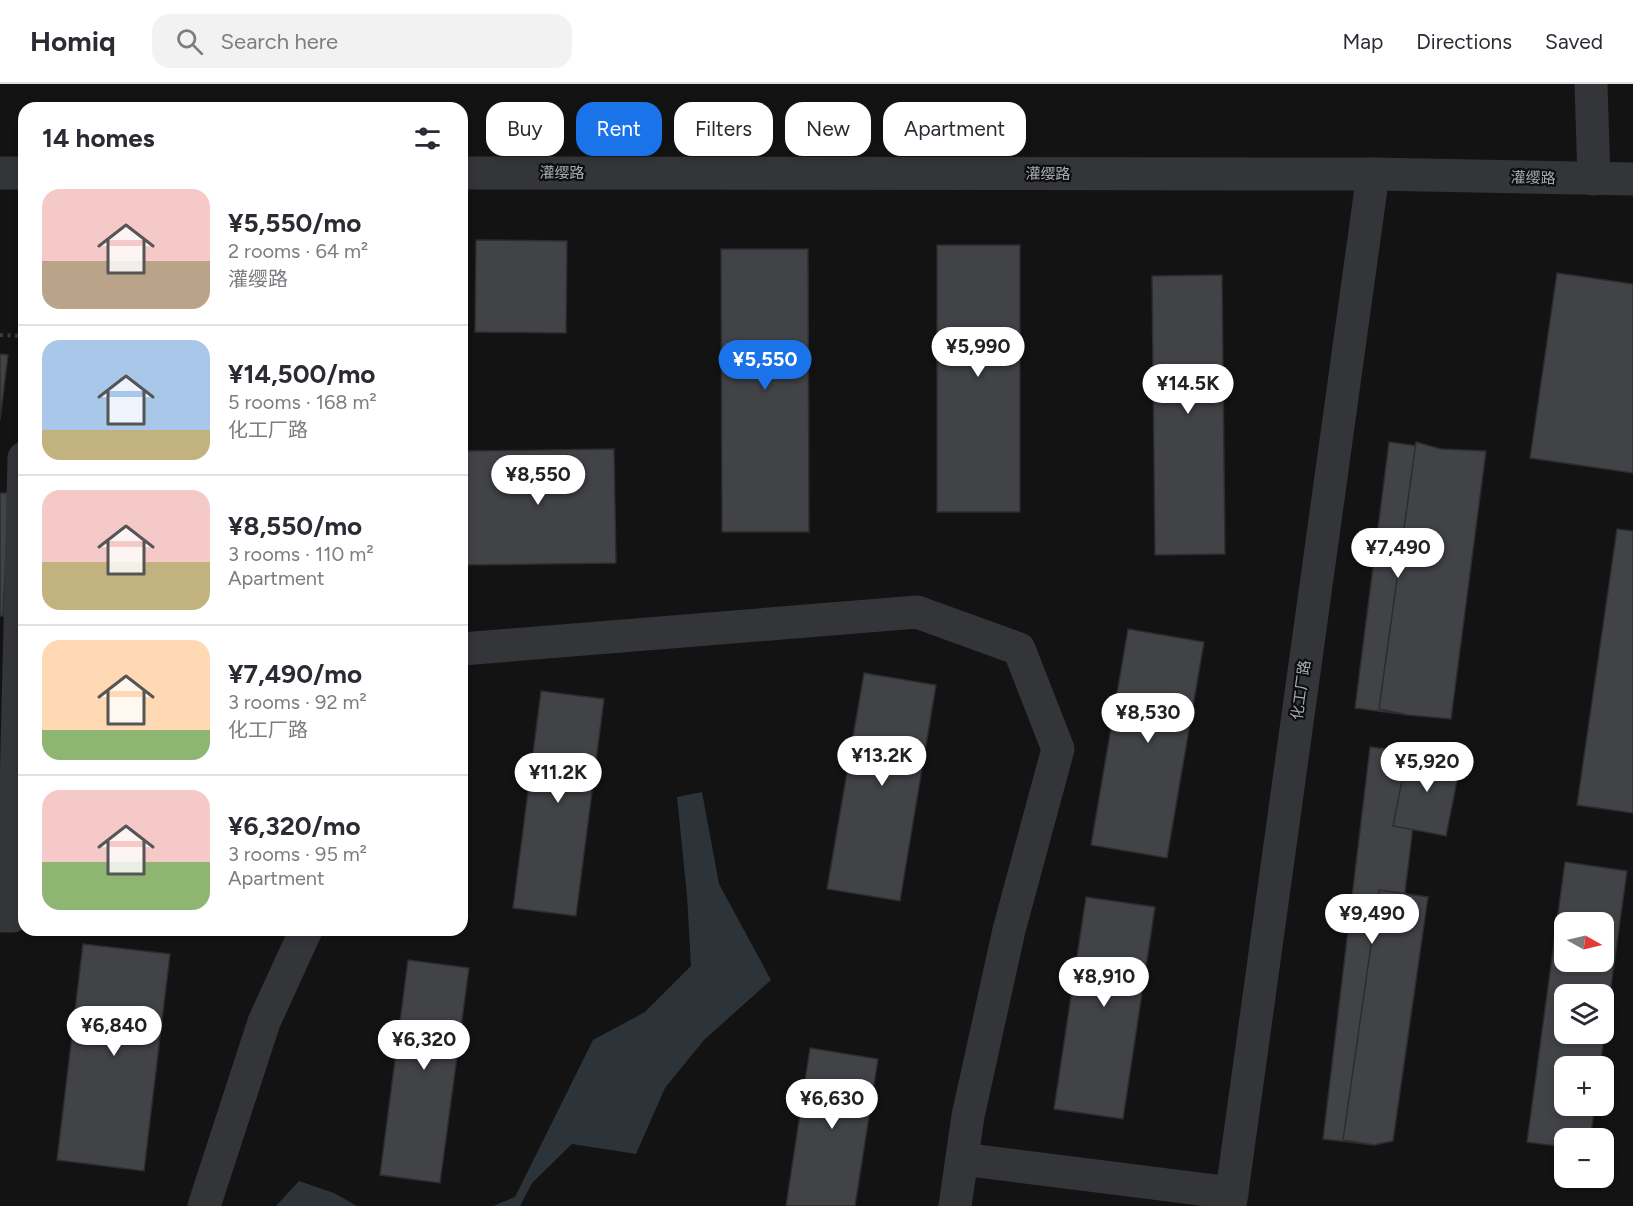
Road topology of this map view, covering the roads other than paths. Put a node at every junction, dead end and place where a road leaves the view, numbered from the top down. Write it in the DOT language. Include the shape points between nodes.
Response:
graph roads {
  1 [pos="1591,84"];
  2 [pos="0,173"];
  3 [pos="18,173"];
  4 [pos="468,173"];
  5 [pos="1373,174"];
  6 [pos="1633,178"];
  7 [pos="1594,179"];
  8 [pos="468,649"];
  9 [pos="18,708"];
  10 [pos="0,916"];
  11 [pos="303,936"];
  12 [pos="962,1159"];
  13 [pos="1231,1200"];
  14 [pos="204,1206"];
  15 [pos="955,1206"];
  1 -- 7 [label="street"];
  2 -- 3 [label="street"];
  4 -- 5 [label="street, 灌缨路"];
  5 -- 7 [label="street, 灌缨路"];
  5 -- 13 [label="street, 化工厂路"];
  6 -- 7 [label="street, 灌缨路"];
  8 -- 12 [label="street" via="917,612 1019,649 1058,749 1009,930"];
  9 -- 10 [label="street" via="13,916"];
  11 -- 14 [label="street" via="264,1022"];
  12 -- 13 [label="street"];
  12 -- 15 [label="street"];
}
